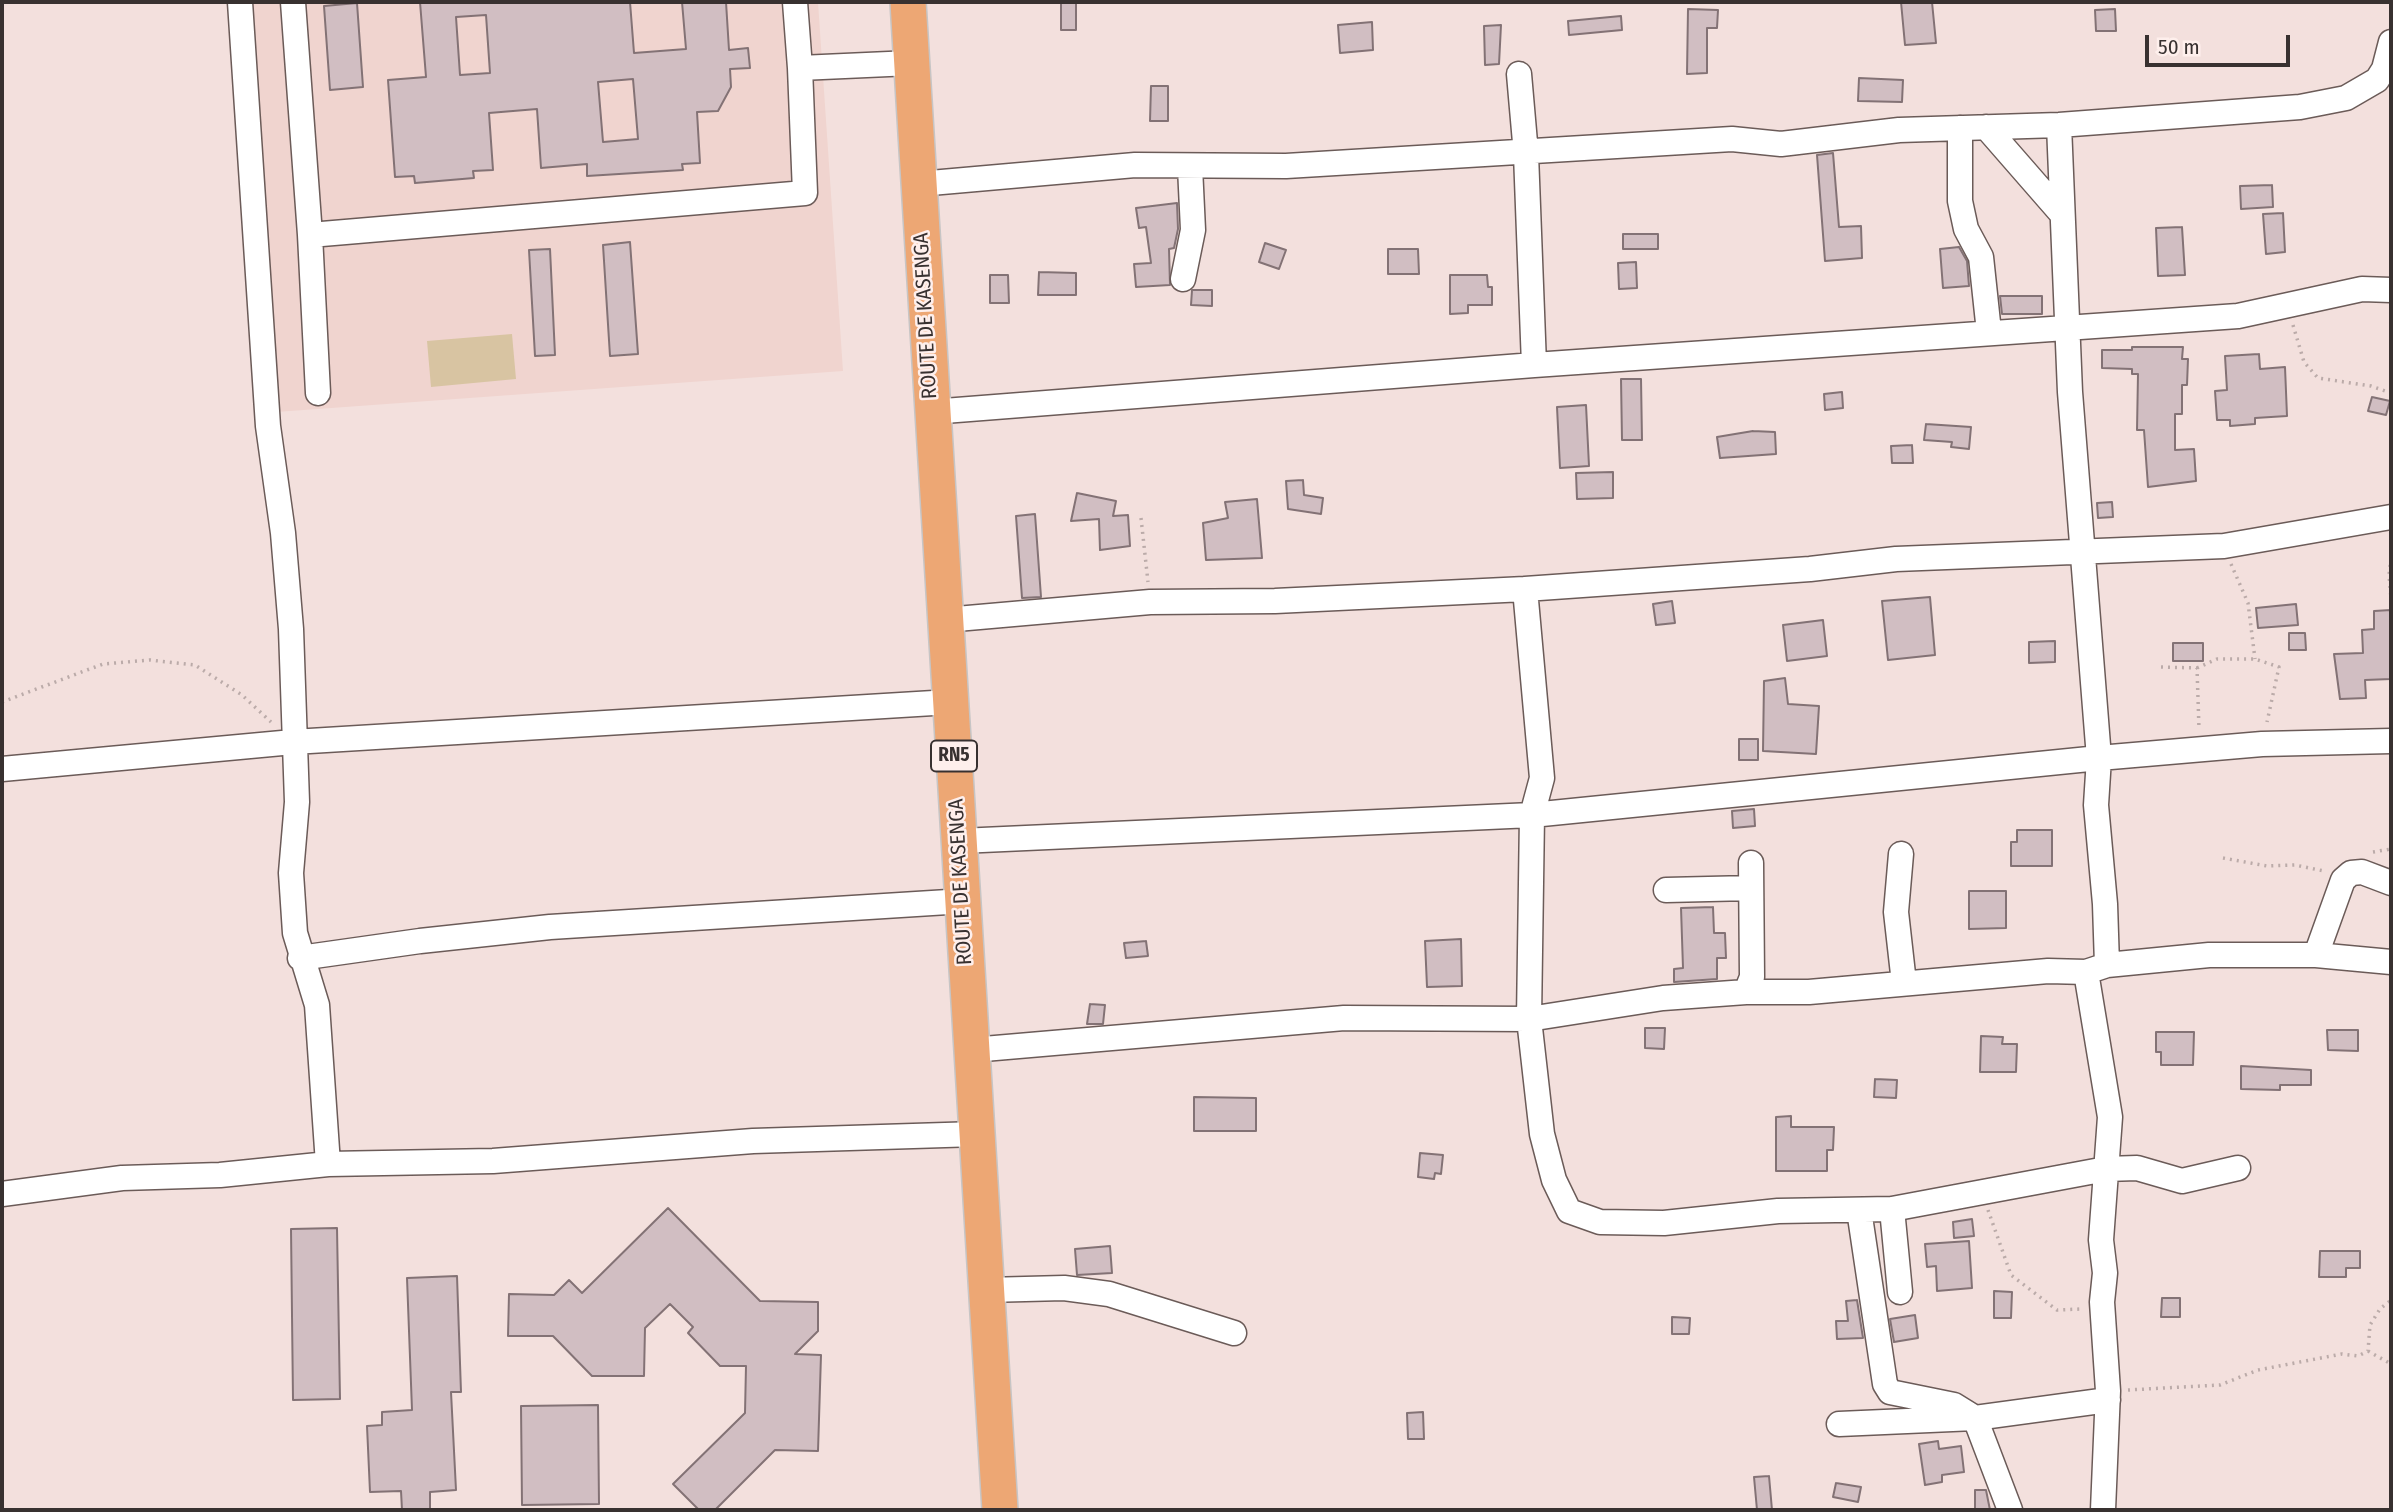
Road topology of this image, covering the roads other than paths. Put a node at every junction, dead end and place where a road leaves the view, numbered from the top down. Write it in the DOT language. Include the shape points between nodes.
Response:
graph roads {
  1 [pos="240,2"];
  2 [pos="293,2"];
  3 [pos="795,2"];
  4 [pos="908,2"];
  5 [pos="2390,50"];
  6 [pos="911,63"];
  7 [pos="800,68"];
  8 [pos="1519,74"];
  9 [pos="2059,125"];
  10 [pos="1986,127"];
  11 [pos="1960,128"];
  12 [pos="1526,153"];
  13 [pos="1190,167"];
  14 [pos="919,184"];
  15 [pos="2061,213"];
  16 [pos="310,235"];
  17 [pos="1183,279"];
  18 [pos="2391,290"];
  19 [pos="2068,327"];
  20 [pos="1989,332"];
  21 [pos="1534,365"];
  22 [pos="318,393"];
  23 [pos="931,412"];
  24 [pos="2391,517"];
  25 [pos="2082,553"];
  26 [pos="1525,589"];
  27 [pos="945,620"];
  28 [pos="950,702"];
  29 [pos="2391,741"];
  30 [pos="293,743"];
  31 [pos="2099,758"];
  32 [pos="2,769"];
  33 [pos="1532,815"];
  34 [pos="960,841"];
  35 [pos="1901,854"];
  36 [pos="1751,863"];
  37 [pos="2391,883"];
  38 [pos="1751,888"];
  39 [pos="1666,890"];
  40 [pos="964,901"];
  41 [pos="2316,955"];
  42 [pos="300,958"];
  43 [pos="2391,962"];
  44 [pos="2096,969"];
  45 [pos="1904,983"];
  46 [pos="1746,992"];
  47 [pos="1528,1018"];
  48 [pos="972,1050"];
  49 [pos="977,1135"];
  50 [pos="328,1164"];
  51 [pos="2238,1168"];
  52 [pos="2106,1169"];
  53 [pos="2,1194"];
  54 [pos="1892,1209"];
  55 [pos="1859,1210"];
  56 [pos="986,1290"];
  57 [pos="1900,1292"];
  58 [pos="1234,1333"];
  59 [pos="2108,1396"];
  60 [pos="1975,1419"];
  61 [pos="1839,1424"];
  62 [pos="1000,1510"];
  63 [pos="2010,1510"];
  64 [pos="2103,1510"];
  1 -- 30 [label="street" via="268,426 291,629"];
  2 -- 16 [label="street"];
  3 -- 7 [label="street"];
  4 -- 6 [label="highway, ROUTE DE KASENGA / RN5"];
  5 -- 9 [label="street" via="2377,80 2346,98 2324,104"];
  6 -- 7 [label="street"];
  6 -- 14 [label="highway, ROUTE DE KASENGA / RN5"];
  7 -- 16 [label="street" via="805,193"];
  8 -- 12 [label="street"];
  9 -- 10 [label="street"];
  9 -- 15 [label="street"];
  10 -- 11 [label="street"];
  10 -- 15 [label="street"];
  11 -- 12 [label="street" via="1781,144 1732,139"];
  11 -- 20 [label="street" via="1960,201 1966,229 1981,257"];
  12 -- 13 [label="street"];
  12 -- 21 [label="street"];
  13 -- 14 [label="street" via="1100,167"];
  13 -- 17 [label="street" via="1193,230"];
  14 -- 23 [label="highway, ROUTE DE KASENGA / RN5"];
  15 -- 19 [label="street"];
  16 -- 22 [label="street"];
  18 -- 19 [label="street" via="2362,289 2238,316"];
  19 -- 20 [label="street"];
  19 -- 25 [label="street"];
  20 -- 21 [label="street"];
  21 -- 23 [label="street"];
  23 -- 27 [label="highway, ROUTE DE KASENGA / RN5"];
  24 -- 25 [label="street" via="2224,546"];
  25 -- 26 [label="street" via="1896,559"];
  25 -- 31 [label="street"];
  26 -- 27 [label="street" via="1150,602"];
  26 -- 33 [label="street" via="1542,778"];
  27 -- 28 [label="highway, ROUTE DE KASENGA / RN5"];
  28 -- 30 [label="street"];
  28 -- 34 [label="highway, ROUTE DE KASENGA / RN5"];
  29 -- 31 [label="street" via="2262,744"];
  30 -- 32 [label="street"];
  30 -- 42 [label="street" via="298,802 291,873"];
  31 -- 33 [label="street"];
  31 -- 44 [label="street" via="2096,806 2105,904"];
  33 -- 34 [label="street"];
  33 -- 47 [label="street"];
  34 -- 40 [label="highway, ROUTE DE KASENGA / RN5"];
  35 -- 45 [label="street" via="1896,912"];
  36 -- 38 [label="street"];
  37 -- 41 [label="street" via="2362,872 2343,880"];
  38 -- 39 [label="street"];
  38 -- 46 [label="street" via="1752,976"];
  40 -- 42 [label="street" via="551,927"];
  40 -- 48 [label="highway, ROUTE DE KASENGA / RN5"];
  41 -- 43 [label="street"];
  41 -- 44 [label="street" via="2209,955"];
  42 -- 50 [label="street" via="317,1005"];
  44 -- 45 [label="street"];
  44 -- 52 [label="street" via="2110,1117"];
  45 -- 46 [label="street" via="1810,992"];
  46 -- 47 [label="street" via="1663,998"];
  47 -- 48 [label="street" via="1344,1018"];
  47 -- 55 [label="street" via="1542,1134 1554,1180 1569,1211 1600,1222 1664,1223 1778,1211"];
  48 -- 49 [label="highway, ROUTE DE KASENGA / RN5"];
  49 -- 50 [label="street" via="753,1141 493,1161"];
  49 -- 56 [label="highway, ROUTE DE KASENGA / RN5"];
  50 -- 53 [label="street" via="220,1175 122,1178"];
  51 -- 52 [label="street" via="2182,1181 2137,1168"];
  52 -- 54 [label="street"];
  52 -- 59 [label="street" via="2101,1240"];
  54 -- 55 [label="street"];
  54 -- 57 [label="street"];
  55 -- 60 [label="street" via="1888,1389 1954,1405"];
  56 -- 58 [label="street" via="1064,1288 1109,1294"];
  56 -- 62 [label="highway, ROUTE DE KASENGA / RN5"];
  59 -- 60 [label="street"];
  59 -- 64 [label="street"];
  60 -- 61 [label="street"];
  60 -- 63 [label="street"];
}
